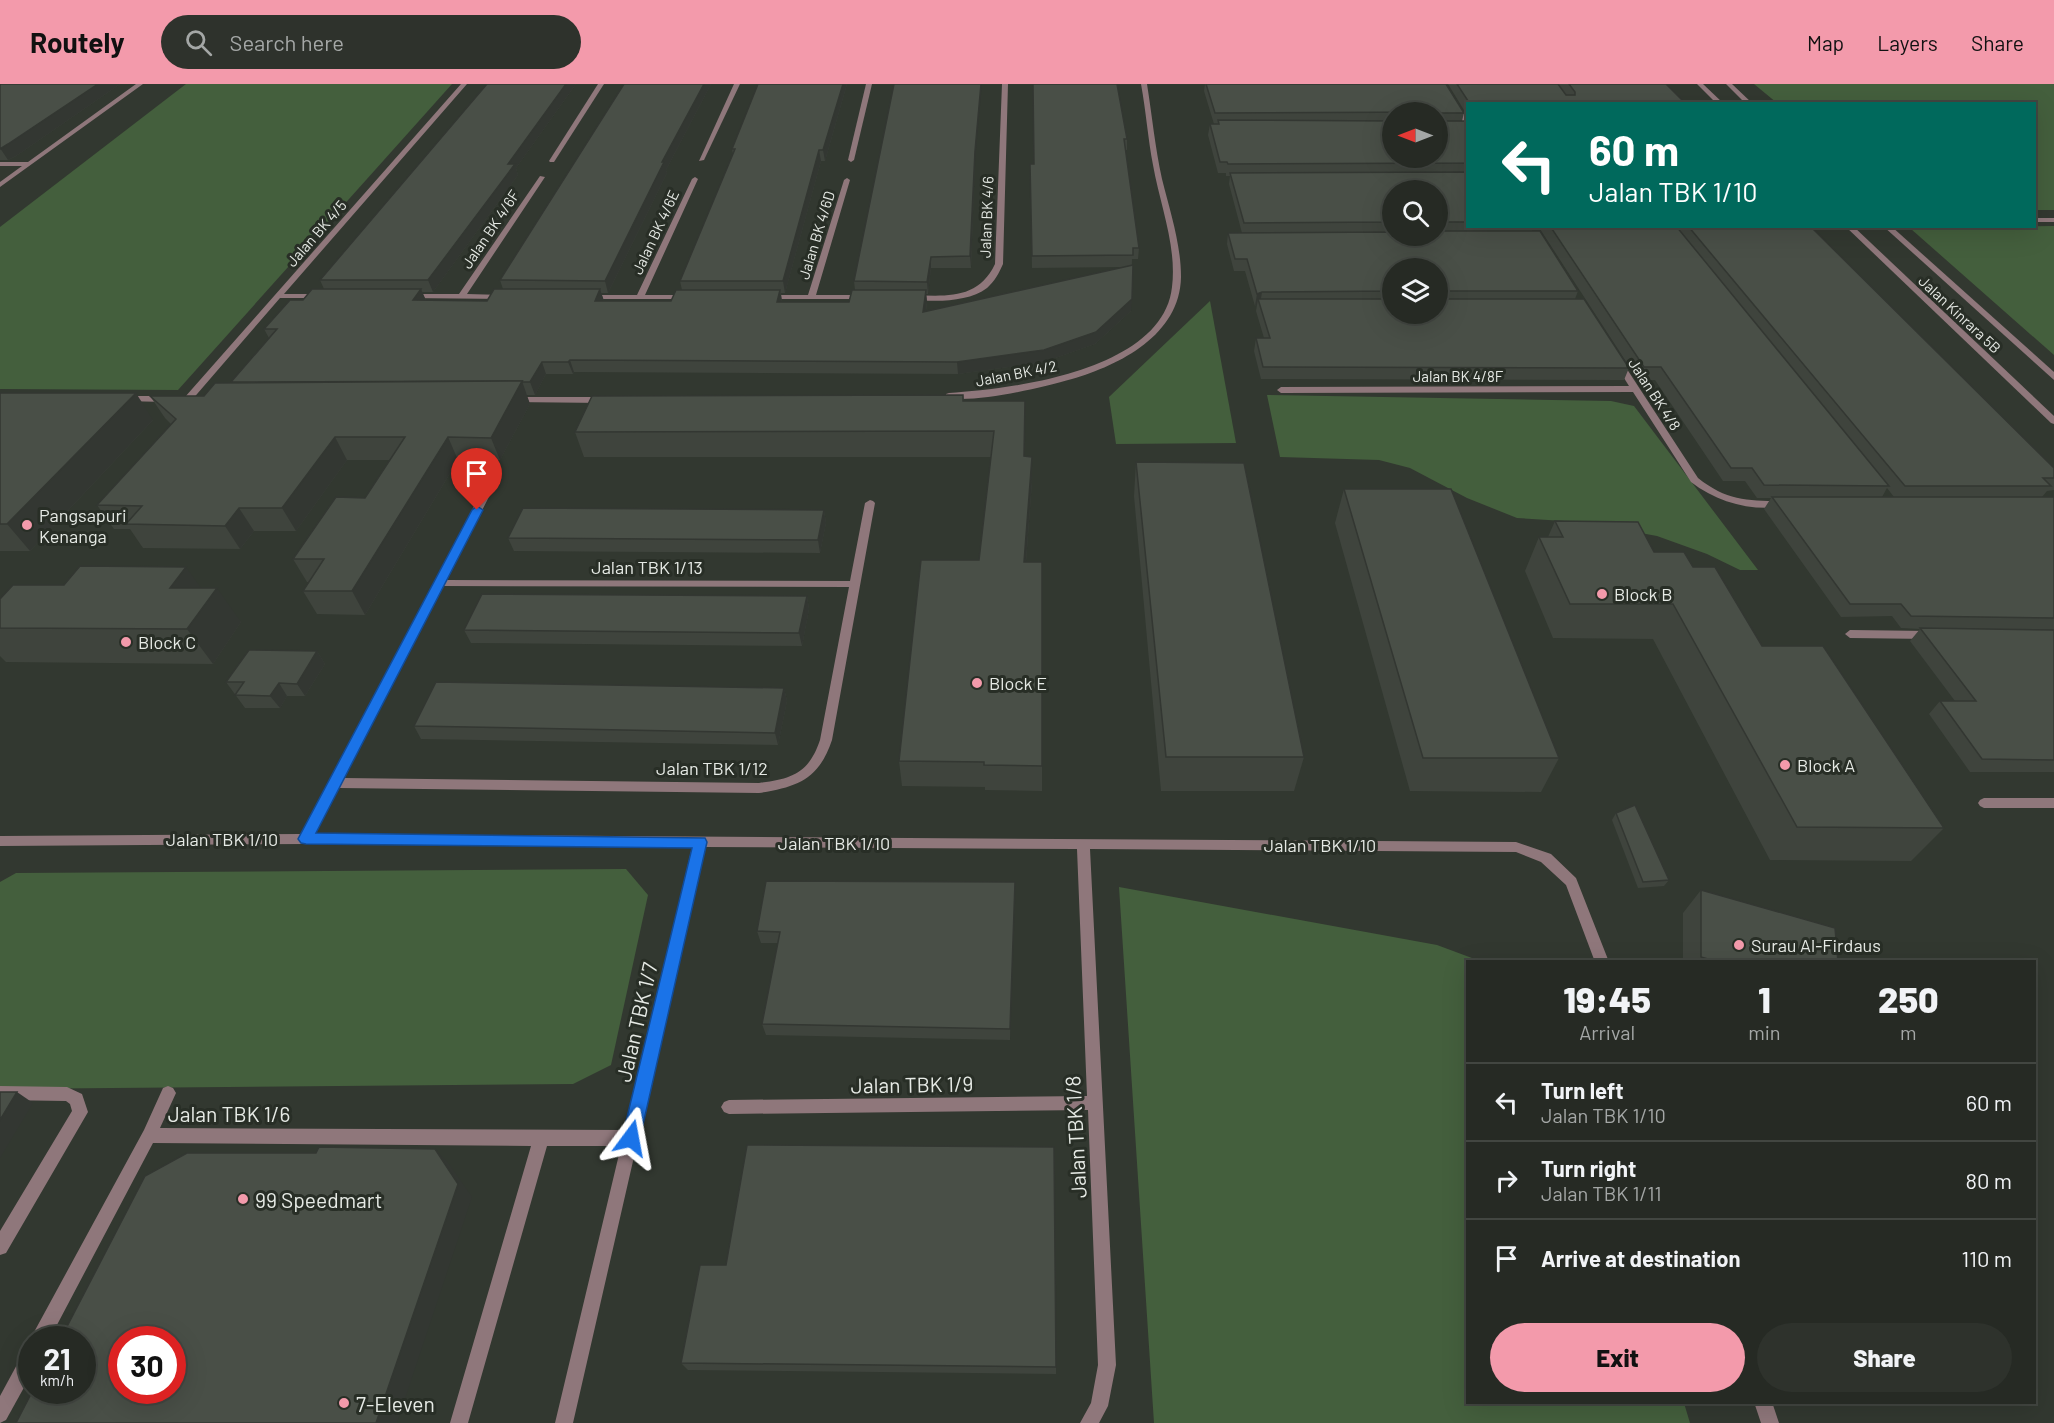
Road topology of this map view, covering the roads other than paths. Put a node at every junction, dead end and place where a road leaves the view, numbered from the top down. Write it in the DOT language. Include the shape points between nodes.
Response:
graph roads {
  1 [pos="140,84"];
  2 [pos="464,84"];
  3 [pos="601,84"];
  4 [pos="737,84"];
  5 [pos="869,84"];
  6 [pos="1005,84"];
  7 [pos="1144,84"];
  8 [pos="1442,84"];
  9 [pos="1700,84"];
  10 [pos="1729,84"];
  11 [pos="1718,102"];
  12 [pos="1748,102"];
  13 [pos="1466,124"];
  14 [pos="1466,126"];
  15 [pos="1457,128"];
  16 [pos="701,160"];
  17 [pos="851,160"];
  18 [pos="552,161"];
  19 [pos="0,164"];
  20 [pos="29,164"];
  21 [pos="542,177"];
  22 [pos="695,179"];
  23 [pos="847,180"];
  24 [pos="0,185"];
  25 [pos="2036,220"];
  26 [pos="2054,220"];
  27 [pos="1850,228"];
  28 [pos="1888,228"];
  29 [pos="280,296"];
  30 [pos="325,296"];
  31 [pos="404,296"];
  32 [pos="461,297"];
  33 [pos="509,297"];
  34 [pos="580,297"];
  35 [pos="640,297"];
  36 [pos="697,297"];
  37 [pos="754,297"];
  38 [pos="811,297"];
  39 [pos="881,297"];
  40 [pos="904,297"];
  41 [pos="1611,351"];
  42 [pos="2054,377"];
  43 [pos="1636,389"];
  44 [pos="1281,390"];
  45 [pos="941,396"];
  46 [pos="115,399"];
  47 [pos="188,399"];
  48 [pos="200,399"];
  49 [pos="502,400"];
  50 [pos="620,400"];
  51 [pos="2054,421"];
  52 [pos="487,492"];
  53 [pos="870,503"];
  54 [pos="1800,504"];
  55 [pos="439,583"];
  56 [pos="854,584"];
  57 [pos="1850,634"];
  58 [pos="1941,635"];
  59 [pos="335,783"];
  60 [pos="1984,803"];
  61 [pos="2054,803"];
  62 [pos="306,839"];
  63 [pos="0,842"];
  64 [pos="700,842"];
  65 [pos="1083,845"];
  66 [pos="1601,960"];
  67 [pos="168,1093"];
  68 [pos="0,1094"];
  69 [pos="1095,1103"];
  70 [pos="729,1107"];
  71 [pos="149,1135"];
  72 [pos="541,1138"];
  73 [pos="631,1138"];
  74 [pos="0,1247"];
  75 [pos="47,1326"];
  76 [pos="18,1380"];
  77 [pos="1764,1404"];
  78 [pos="0,1414"];
  79 [pos="459,1423"];
  80 [pos="564,1423"];
  81 [pos="1089,1423"];
  82 [pos="1770,1423"];
  1 -- 20 [label="street"];
  2 -- 29 [label="street, Jalan BK 4/5"];
  3 -- 18 [label="street"];
  4 -- 16 [label="street"];
  5 -- 17 [label="street"];
  6 -- 40 [label="street, Jalan BK 4/6" via="999,264 995,276 985,287 967,296"];
  7 -- 45 [label="street, Jalan BK 4/2" via="1176,263 1177,288 1165,322 1148,340 1093,370 987,395"];
  8 -- 13 [label="street"];
  9 -- 11 [label="street"];
  10 -- 12 [label="street"];
  14 -- 15 [label="street"];
  19 -- 20 [label="street"];
  20 -- 24 [label="street"];
  21 -- 32 [label="street, Jalan BK 4/6F"];
  22 -- 35 [label="street, Jalan BK 4/6E"];
  23 -- 38 [label="street, Jalan BK 4/6D"];
  25 -- 26 [label="street"];
  27 -- 51 [label="street, Jalan Kinrara 5B"];
  28 -- 42 [label="street, Jalan Kinrara 5B"];
  29 -- 30 [label="street"];
  29 -- 47 [label="street, Jalan BK 4/5"];
  31 -- 32 [label="street"];
  32 -- 33 [label="street"];
  34 -- 35 [label="street"];
  35 -- 36 [label="street"];
  37 -- 38 [label="street"];
  38 -- 39 [label="street"];
  41 -- 43 [label="street, Jalan BK 4/8"];
  43 -- 44 [label="street, Jalan BK 4/8F"];
  43 -- 54 [label="street, Jalan BK 4/8" via="1694,480 1705,490 1729,502"];
  46 -- 47 [label="street"];
  47 -- 48 [label="street"];
  49 -- 50 [label="street"];
  52 -- 55 [label="street"];
  53 -- 56 [label="street, Jalan TBK 1/12"];
  55 -- 56 [label="street, Jalan TBK 1/13"];
  55 -- 59 [label="street"];
  56 -- 59 [label="street, Jalan TBK 1/12" via="822,754 813,769 781,785 759,788"];
  57 -- 58 [label="street"];
  59 -- 62 [label="street"];
  60 -- 61 [label="street"];
  62 -- 63 [label="street, Jalan TBK 1/10"];
  62 -- 64 [label="street, Jalan TBK 1/10"];
  64 -- 65 [label="street, Jalan TBK 1/10"];
  64 -- 73 [label="street, Jalan TBK 1/7"];
  65 -- 66 [label="street, Jalan TBK 1/10" via="1516,847 1546,858 1571,882"];
  65 -- 69 [label="street, Jalan TBK 1/8"];
  67 -- 71 [label="street"];
  68 -- 74 [label="street" via="67,1094 77,1100 80,1112"];
  69 -- 70 [label="street, Jalan TBK 1/9"];
  69 -- 81 [label="street, Jalan TBK 1/8" via="1107,1365 1099,1406"];
  71 -- 72 [label="street, Jalan TBK 1/6"];
  71 -- 75 [label="street, Jalan TBK 1/6"];
  72 -- 73 [label="street, Jalan TBK 1/6"];
  72 -- 79 [label="street"];
  73 -- 80 [label="street, Jalan TBK 1/7"];
  76 -- 78 [label="street"];
  77 -- 82 [label="street"];
}
